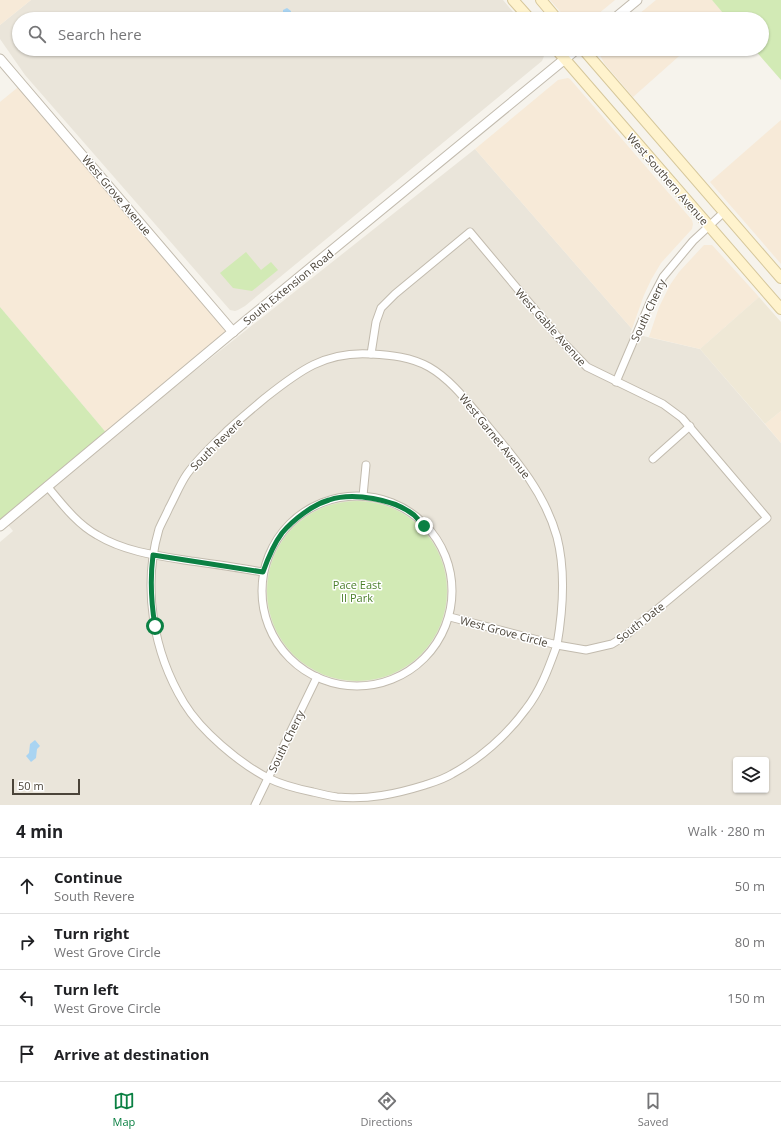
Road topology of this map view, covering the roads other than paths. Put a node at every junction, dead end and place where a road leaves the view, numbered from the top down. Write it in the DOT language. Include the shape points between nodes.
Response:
graph roads {
  1 [pos="513,0"];
  2 [pos="541,0"];
  3 [pos="638,0"];
  4 [pos="524,12"];
  5 [pos="551,12"];
  6 [pos="623,12"];
  7 [pos="562,56"];
  8 [pos="568,56"];
  9 [pos="589,56"];
  10 [pos="0,59"];
  11 [pos="564,59"];
  12 [pos="724,212"];
  13 [pos="709,226"];
  14 [pos="781,278"];
  15 [pos="781,309"];
  16 [pos="233,332"];
  17 [pos="371,354"];
  18 [pos="616,382"];
  19 [pos="690,426"];
  20 [pos="654,459"];
  21 [pos="366,465"];
  22 [pos="47,486"];
  23 [pos="363,496"];
  24 [pos="767,518"];
  25 [pos="0,526"];
  26 [pos="153,555"];
  27 [pos="263,572"];
  28 [pos="450,617"];
  29 [pos="557,645"];
  30 [pos="317,677"];
  31 [pos="268,778"];
  32 [pos="363,801"];
  33 [pos="255,805"];
  1 -- 4 [label="main road"];
  2 -- 5 [label="main road"];
  3 -- 6 [label="street"];
  7 -- 11 [label="main road, West Southern Avenue"];
  8 -- 11 [label="street, South Extension Road"];
  9 -- 12 [label="main road, West Southern Avenue"];
  10 -- 16 [label="street, West Grove Avenue"];
  11 -- 13 [label="main road, West Southern Avenue"];
  11 -- 16 [label="street, South Extension Road"];
  12 -- 13 [label="street, South Cherry"];
  12 -- 14 [label="main road, West Southern Avenue"];
  13 -- 15 [label="main road, West Southern Avenue"];
  13 -- 18 [label="street, South Cherry" via="663,277"];
  16 -- 22 [label="street, South Extension Road"];
  17 -- 18 [label="street, West Gable Avenue" via="381,308 394,294 470,232 557,336 587,367"];
  17 -- 26 [label="street, South Revere" via="354,353 314,364 292,377 238,421 204,454 186,476 160,527"];
  17 -- 29 [label="street, West Garnet Avenue" via="395,355 430,367 459,392 521,466 535,488 556,537 563,589"];
  18 -- 19 [label="street, West Gable Avenue" via="663,404"];
  19 -- 20 [label="street"];
  19 -- 24 [label="street, West Gable Avenue"];
  21 -- 23 [label="street"];
  22 -- 25 [label="street, South Extension Road"];
  22 -- 26 [label="street" via="66,509 96,535 115,544"];
  23 -- 27 [label="street, West Grove Circle" via="329,500 296,519 270,552"];
  23 -- 28 [label="street, West Grove Circle" via="397,506 413,515 437,541 447,560 453,590"];
  24 -- 29 [label="street, South Date" via="612,644 586,650"];
  26 -- 27 [label="street"];
  26 -- 31 [label="street, South Revere" via="151,602 154,620 161,652 184,704 224,747"];
  27 -- 30 [label="street, West Grove Circle" via="263,603 273,634 294,662"];
  28 -- 29 [label="street, West Grove Circle"];
  28 -- 30 [label="street, West Grove Circle" via="436,645 425,658 412,670 398,677 367,685 347,685"];
  29 -- 32 [label="street" via="538,690 527,708 490,747 450,776 404,792"];
  30 -- 31 [label="street, South Cherry"];
  31 -- 32 [label="street" via="308,791"];
  31 -- 33 [label="street, South Cherry"];
}
